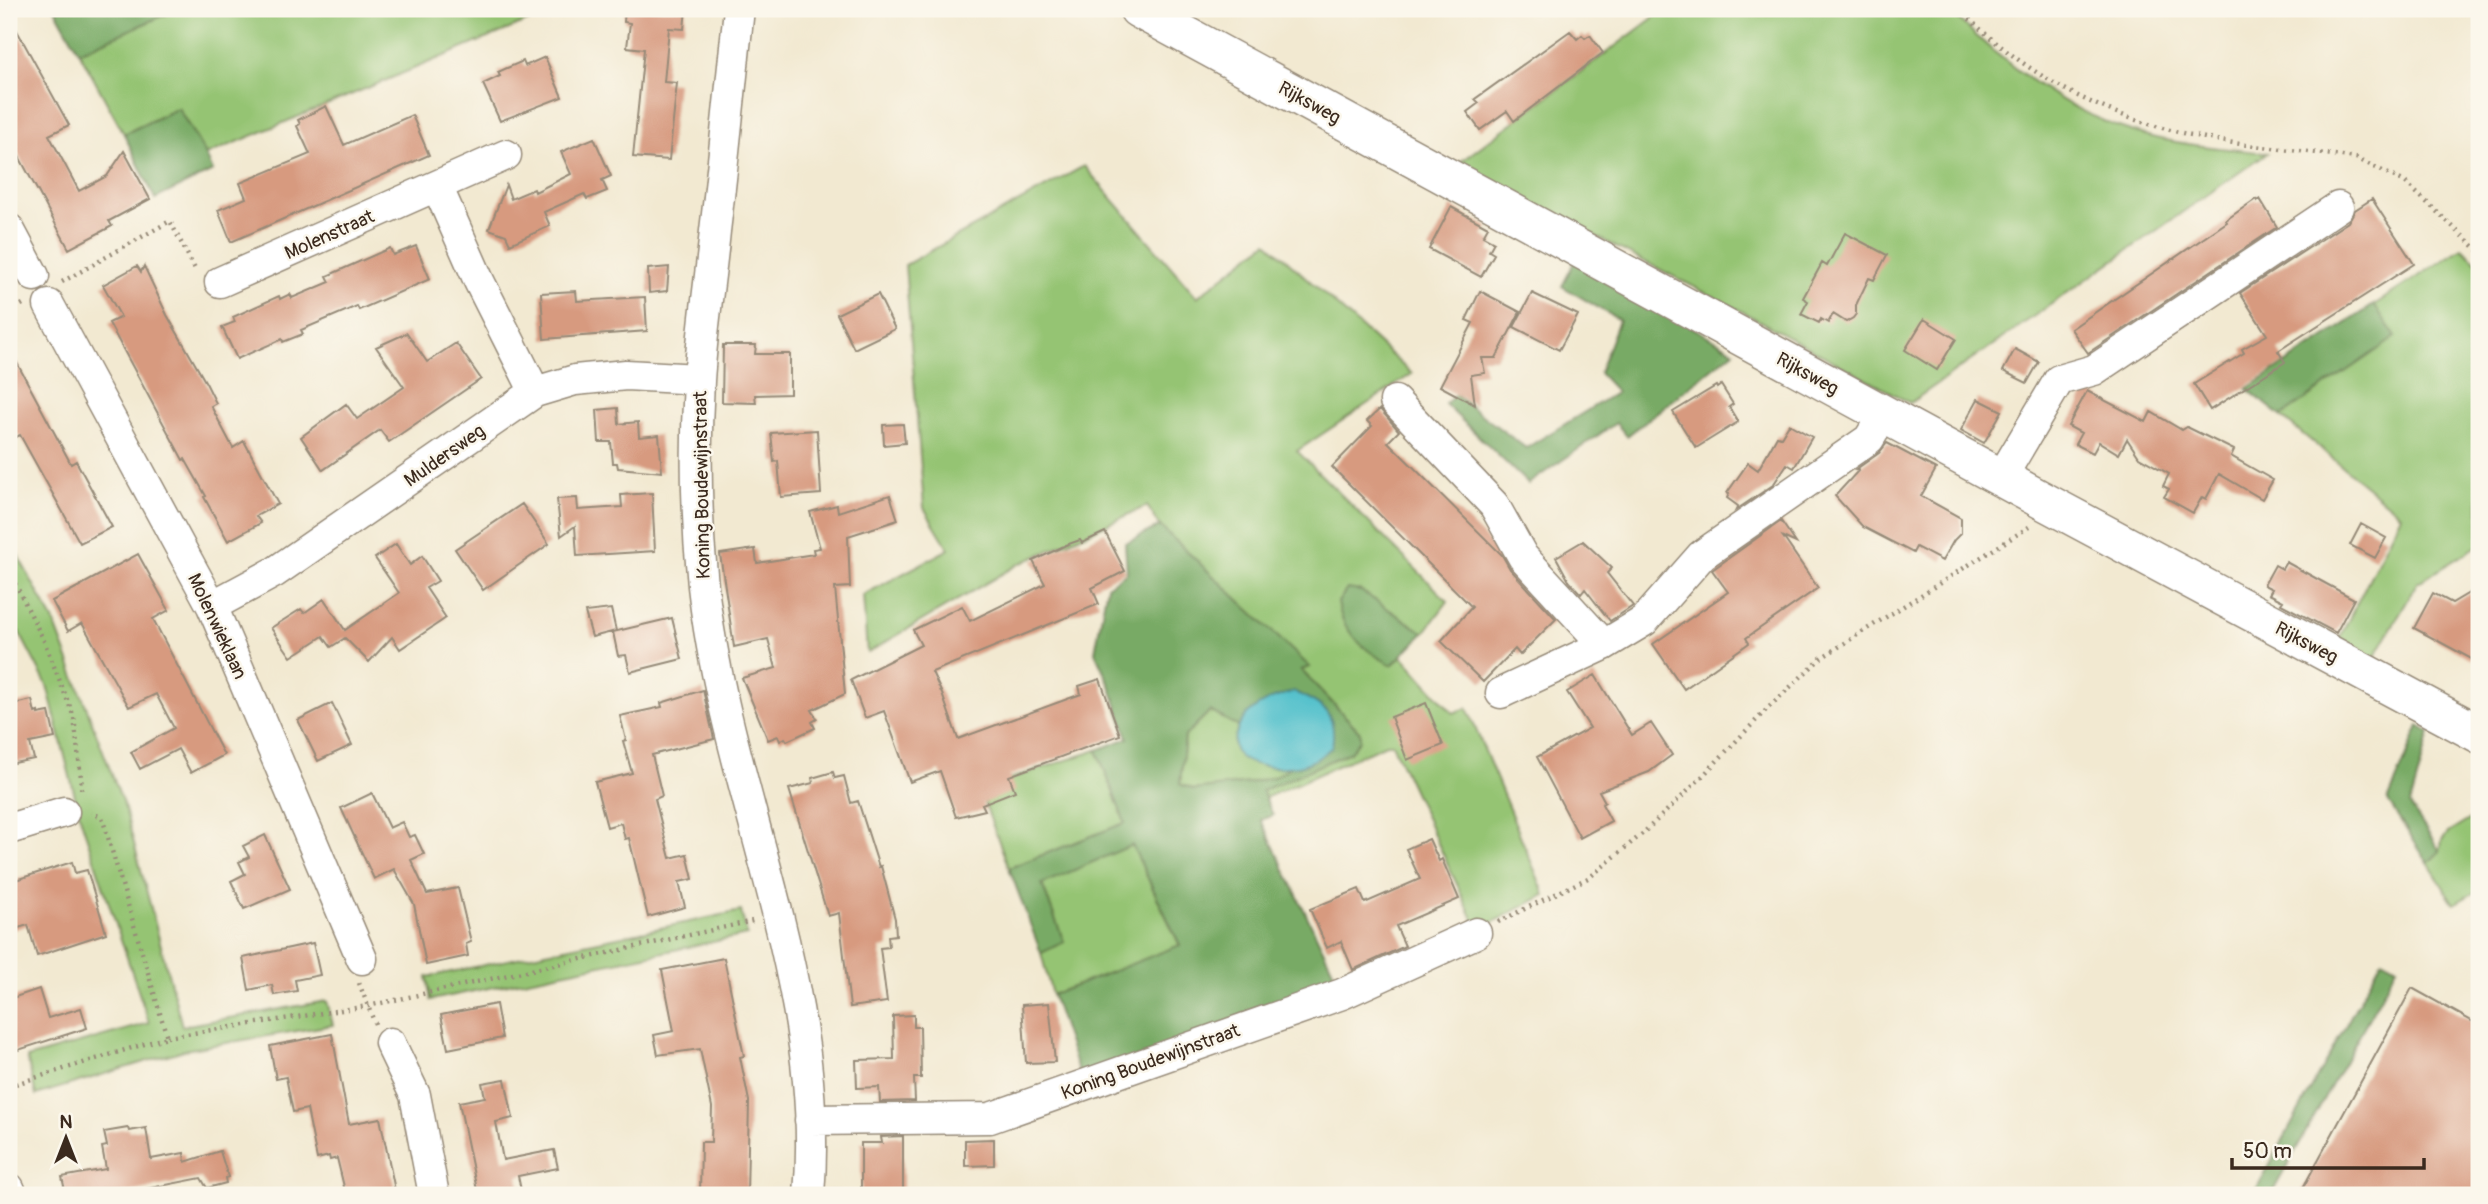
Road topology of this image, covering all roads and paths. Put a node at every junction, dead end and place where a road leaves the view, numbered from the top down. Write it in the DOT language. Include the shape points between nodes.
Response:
graph roads {
  1 [pos="739,9"];
  2 [pos="1138,9"];
  3 [pos="1959,9"];
  4 [pos="506,155"];
  5 [pos="437,186"];
  6 [pos="2338,207"];
  7 [pos="9,229"];
  8 [pos="2479,251"];
  9 [pos="220,282"];
  10 [pos="46,289"];
  11 [pos="699,379"];
  12 [pos="535,392"];
  13 [pos="1395,401"];
  14 [pos="1884,414"];
  15 [pos="2001,478"];
  16 [pos="2051,505"];
  17 [pos="9,571"];
  18 [pos="212,606"];
  19 [pos="1604,645"];
  20 [pos="1500,693"];
  21 [pos="2479,734"];
  22 [pos="70,810"];
  23 [pos="9,829"];
  24 [pos="753,921"];
  25 [pos="1476,933"];
  26 [pos="362,959"];
  27 [pos="368,1006"];
  28 [pos="167,1037"];
  29 [pos="390,1043"];
  30 [pos="9,1086"];
  31 [pos="810,1120"];
  32 [pos="9,1188"];
  33 [pos="12,1195"];
  34 [pos="434,1195"];
  35 [pos="809,1195"];
  1 -- 11 [label="street, Koning Boudewijnstraat"];
  2 -- 14 [label="main road, Rijksweg"];
  3 -- 8 [label="path" via="2014,56 2098,107 2198,137 2356,158 2377,167 2405,182"];
  4 -- 5 [label="street, Molenstraat"];
  5 -- 9 [label="street, Molenstraat"];
  5 -- 12 [label="street"];
  6 -- 15 [label="street" via="2094,370 2059,380"];
  7 -- 10 [label="street, Molenwieklaan"];
  9 -- 10 [label="path" via="201,282 170,221"];
  10 -- 18 [label="street, Molenwieklaan"];
  11 -- 12 [label="street, Muldersweg" via="626,375 575,380"];
  11 -- 31 [label="street, Koning Boudewijnstraat" via="698,517 714,660 795,992"];
  12 -- 18 [label="street, Muldersweg" via="275,572"];
  13 -- 19 [label="street" via="1494,505 1523,557"];
  14 -- 15 [label="main road, Rijksweg"];
  14 -- 19 [label="street" via="1869,439 1702,555 1644,621"];
  15 -- 16 [label="main road, Rijksweg"];
  16 -- 21 [label="main road, Rijksweg"];
  16 -- 25 [label="path" via="2043,519 1821,658 1691,788 1590,877"];
  17 -- 22 [label="path" via="74,717 82,786"];
  18 -- 26 [label="street, Molenwieklaan"];
  19 -- 20 [label="street"];
  22 -- 23 [label="street"];
  22 -- 28 [label="path" via="102,817"];
  24 -- 27 [label="path"];
  25 -- 31 [label="street, Koning Boudewijnstraat" via="1342,994 990,1118"];
  26 -- 27 [label="path" via="358,981"];
  27 -- 28 [label="path"];
  27 -- 29 [label="path" via="373,1022"];
  28 -- 30 [label="path"];
  29 -- 34 [label="street" via="415,1095"];
  31 -- 35 [label="street, Koning Boudewijnstraat"];
  32 -- 33 [label="street"];
}
